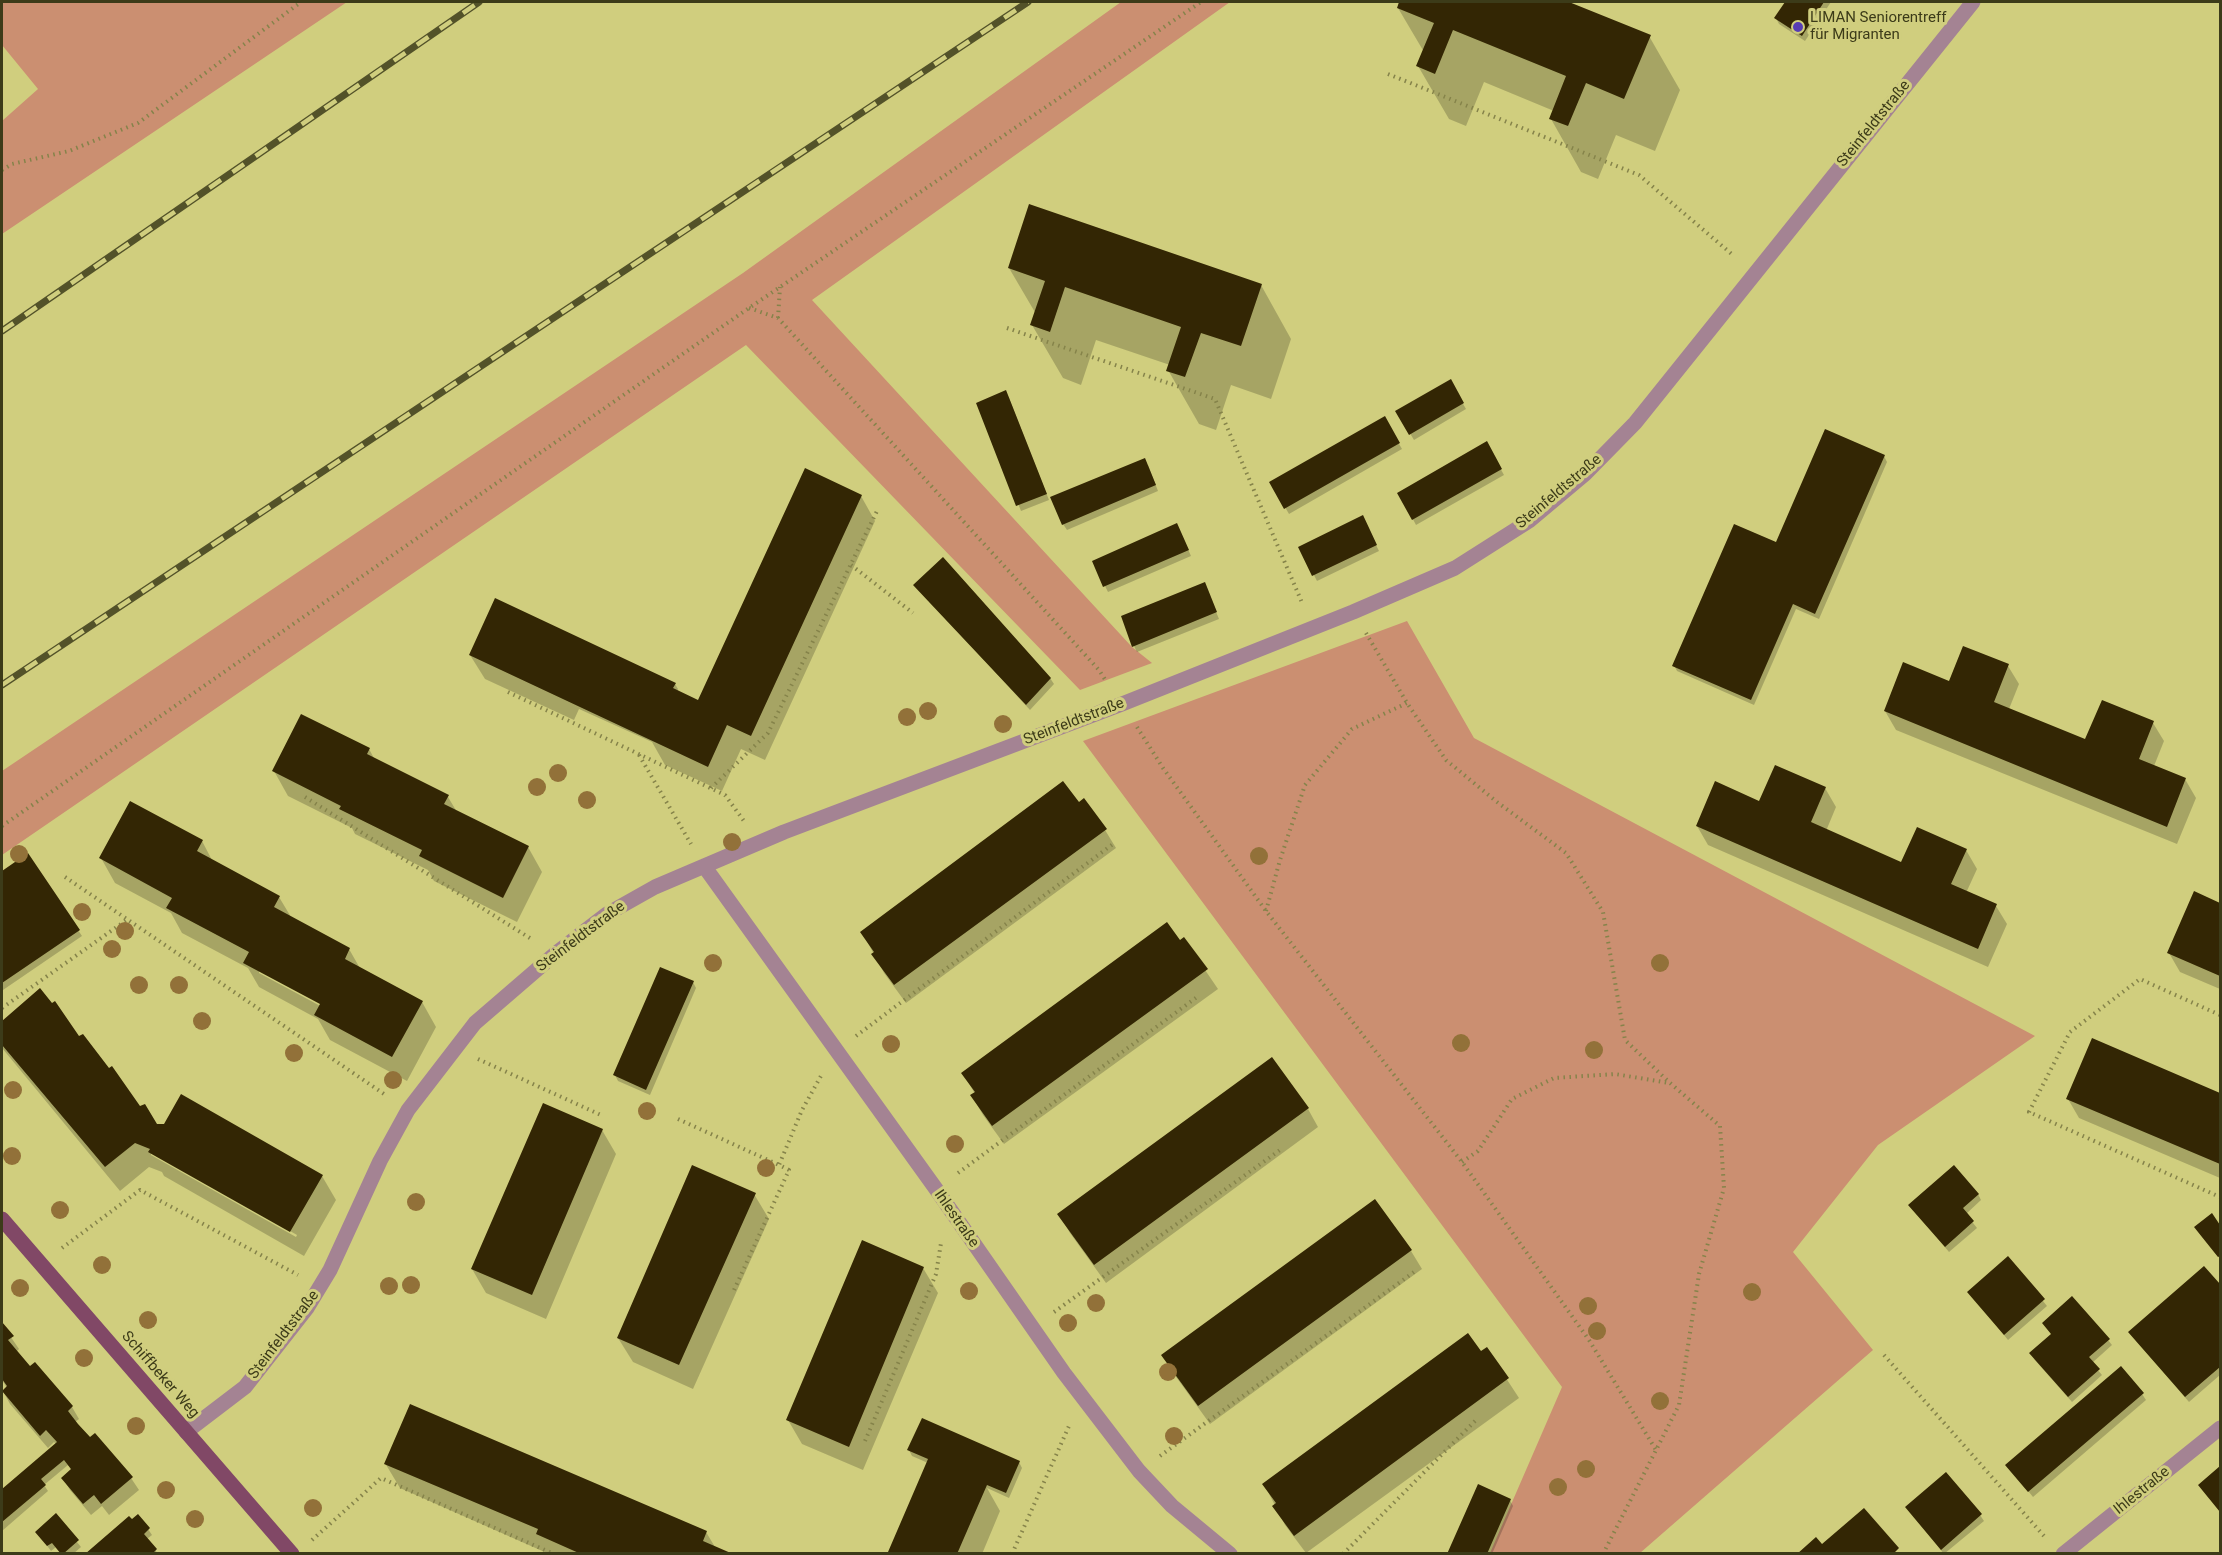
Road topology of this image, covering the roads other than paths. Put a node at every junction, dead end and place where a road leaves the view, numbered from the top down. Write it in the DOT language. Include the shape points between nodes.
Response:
graph roads {
  1 [pos="1973,2"];
  2 [pos="704,866"];
  3 [pos="2,1219"];
  4 [pos="2220,1428"];
  5 [pos="186,1431"];
  6 [pos="299,1550"];
  7 [pos="1230,1554"];
  8 [pos="2063,1554"];
  1 -- 2 [label="street, Steinfeldtstraße" via="1635,423 1585,474 1529,521 1455,568 1353,612"];
  2 -- 5 [label="street, Steinfeldtstraße" via="607,914 476,1023 408,1110 330,1270 307,1308 245,1387"];
  2 -- 7 [label="street, Ihlestraße" via="1082,1397 1139,1471 1172,1506"];
  3 -- 5 [label="main road, Schiffbeker Weg"];
  4 -- 8 [label="street, Ihlestraße"];
  5 -- 6 [label="main road, Schiffbeker Weg"];
}
